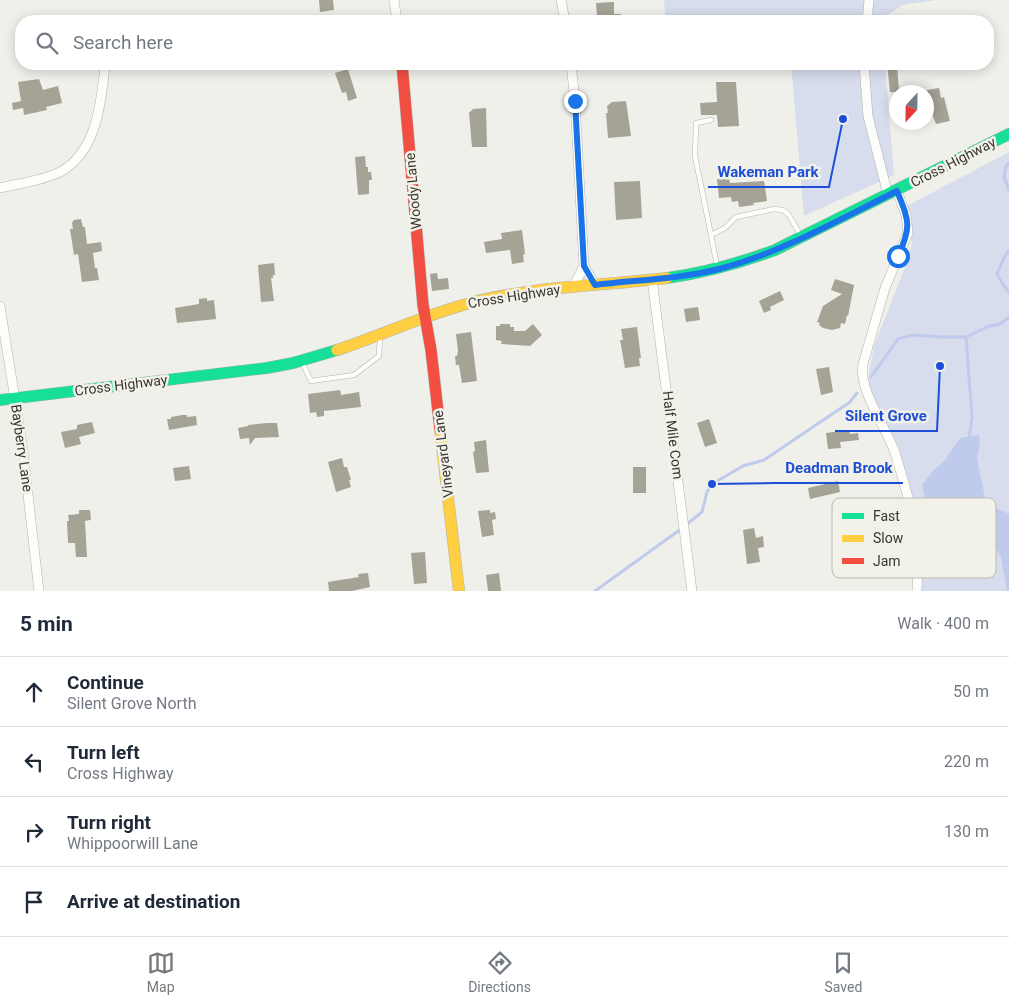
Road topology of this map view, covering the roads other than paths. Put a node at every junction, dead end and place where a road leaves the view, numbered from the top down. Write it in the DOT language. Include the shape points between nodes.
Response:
graph roads {
  1 [pos="394,0"];
  2 [pos="561,0"];
  3 [pos="869,0"];
  4 [pos="396,15"];
  5 [pos="564,15"];
  6 [pos="868,15"];
  7 [pos="105,70"];
  8 [pos="403,70"];
  9 [pos="572,70"];
  10 [pos="864,70"];
  11 [pos="710,120"];
  12 [pos="1009,134"];
  13 [pos="0,188"];
  14 [pos="892,193"];
  15 [pos="711,236"];
  16 [pos="802,237"];
  17 [pos="584,266"];
  18 [pos="717,270"];
  19 [pos="652,279"];
  20 [pos="595,285"];
  21 [pos="573,287"];
  22 [pos="0,306"];
  23 [pos="425,318"];
  24 [pos="380,335"];
  25 [pos="302,361"];
  26 [pos="15,398"];
  27 [pos="0,400"];
  28 [pos="906,498"];
  29 [pos="917,578"];
  30 [pos="40,591"];
  31 [pos="459,591"];
  32 [pos="692,591"];
  33 [pos="917,591"];
  1 -- 4 [label="street"];
  2 -- 5 [label="street"];
  3 -- 6 [label="street"];
  7 -- 13 [label="street" via="94,130 82,152 60,171"];
  8 -- 23 [label="street, Woody Lane"];
  9 -- 17 [label="street"];
  10 -- 14 [label="street" via="868,116"];
  11 -- 15 [label="lane" via="696,123 694,156"];
  12 -- 14 [label="street, Cross Highway"];
  14 -- 16 [label="street, Cross Highway"];
  14 -- 28 [label="street" via="906,215 908,233 885,288 862,376 891,441"];
  15 -- 16 [label="lane" via="736,218 783,210"];
  15 -- 18 [label="lane"];
  16 -- 18 [label="street, Cross Highway" via="764,255"];
  17 -- 20 [label="street"];
  17 -- 21 [label="street"];
  18 -- 19 [label="street, Cross Highway"];
  19 -- 20 [label="street, Cross Highway"];
  19 -- 32 [label="street, Half Mile Com"];
  20 -- 21 [label="street, Cross Highway"];
  21 -- 23 [label="street, Cross Highway" via="481,300"];
  22 -- 26 [label="street, Bayberry Lane"];
  23 -- 24 [label="street, Cross Highway"];
  23 -- 31 [label="street, Vineyard Lane"];
  24 -- 25 [label="street, Cross Highway"];
  24 -- 25 [label="lane" via="379,356 354,374 311,380"];
  25 -- 26 [label="street, Cross Highway" via="262,369"];
  26 -- 27 [label="street, Cross Highway"];
  26 -- 30 [label="street, Bayberry Lane"];
  29 -- 33 [label="street"];
}
